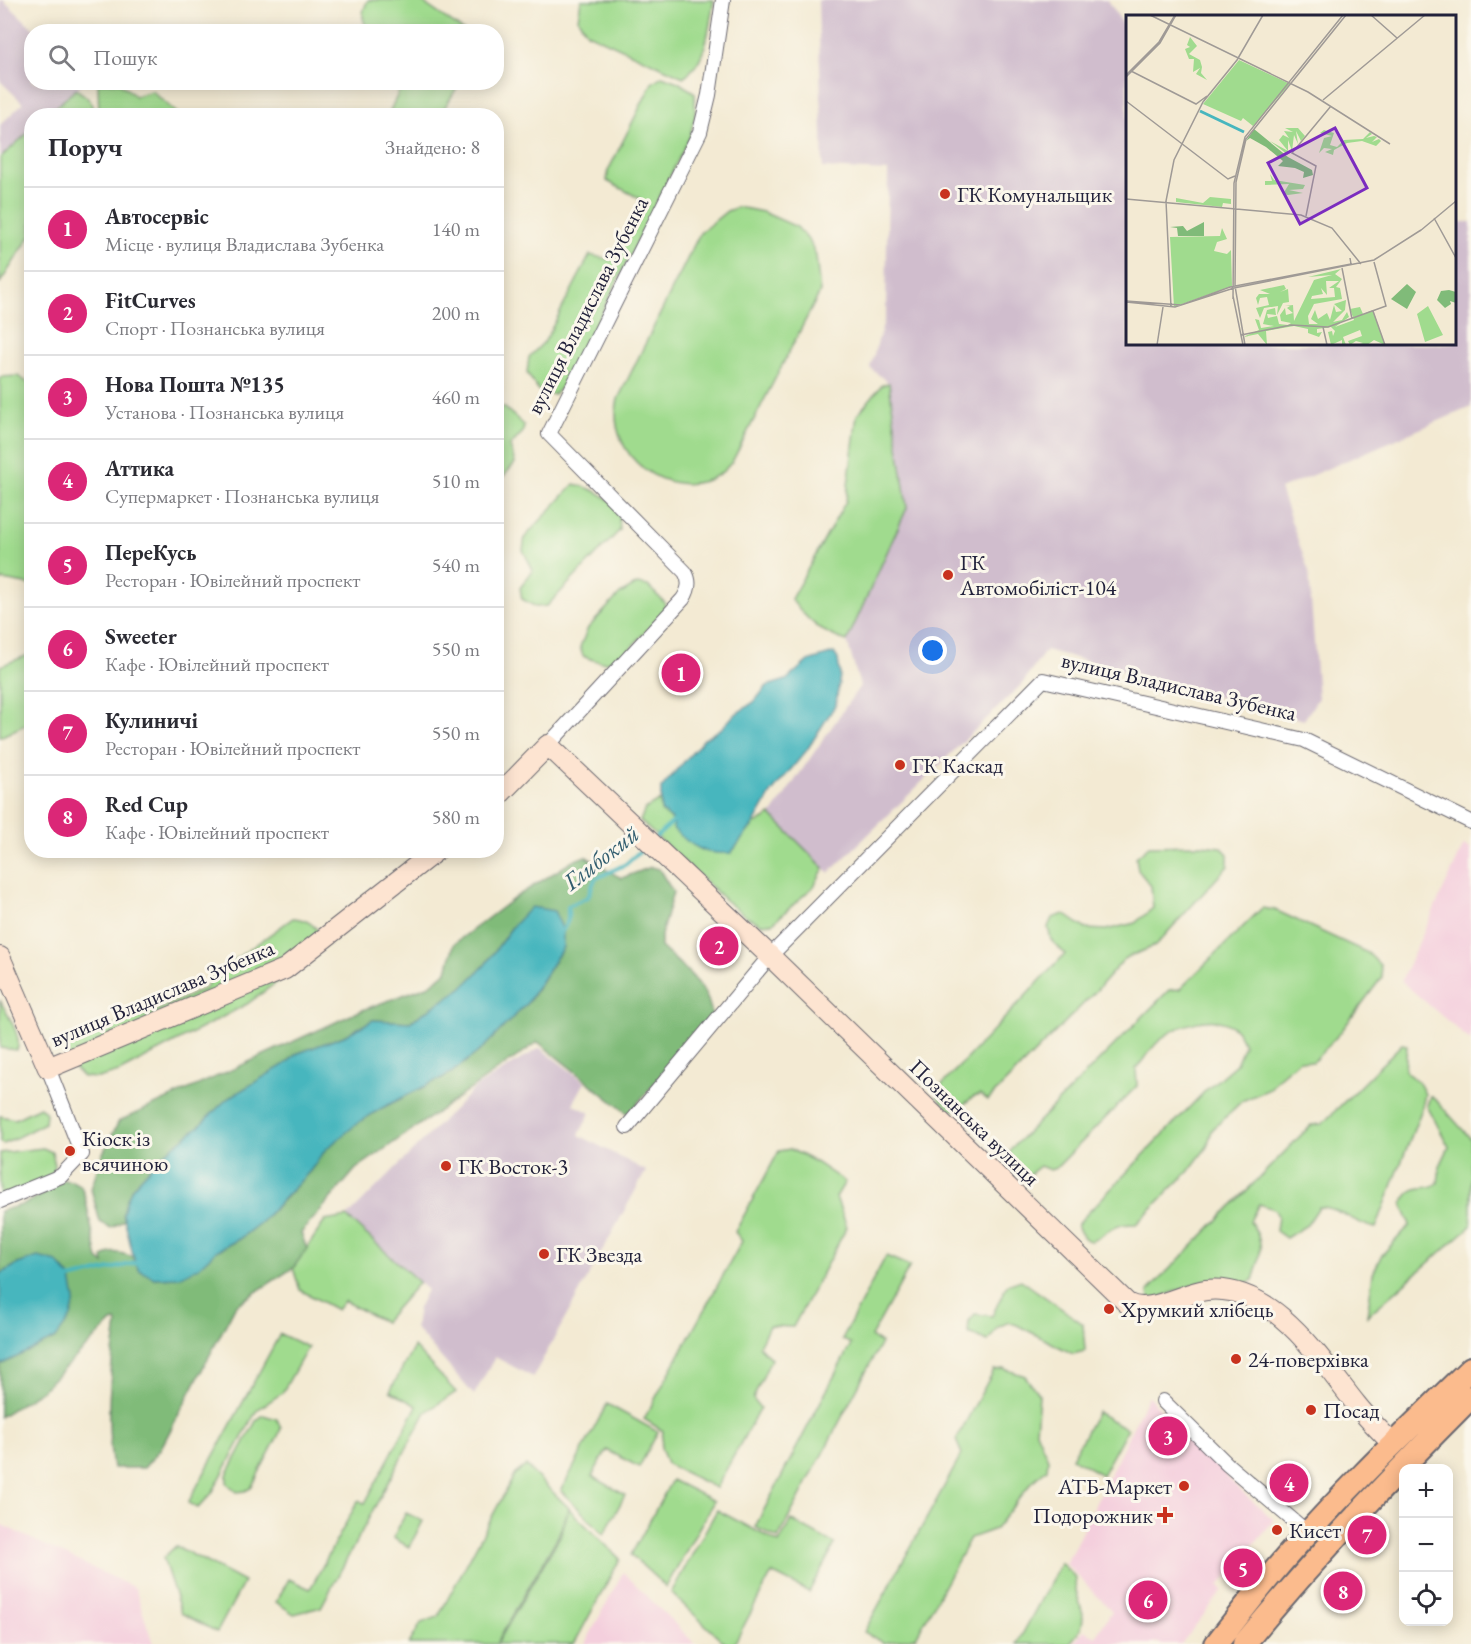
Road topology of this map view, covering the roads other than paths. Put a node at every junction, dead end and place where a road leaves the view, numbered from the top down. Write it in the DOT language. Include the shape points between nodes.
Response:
graph roads {
  1 [pos="723,0"];
  2 [pos="548,745"];
  3 [pos="504,790"];
  4 [pos="1471,822"];
  5 [pos="427,858"];
  6 [pos="770,956"];
  7 [pos="0,957"];
  8 [pos="48,1068"];
  9 [pos="627,1127"];
  10 [pos="0,1201"];
  11 [pos="1471,1368"];
  12 [pos="1471,1397"];
  13 [pos="1163,1401"];
  14 [pos="1393,1444"];
  15 [pos="1308,1533"];
  16 [pos="1216,1644"];
  17 [pos="1244,1644"];
  1 -- 2 [label="street, вулиця Владислава Зубенка" via="700,132 549,434 685,572 688,588"];
  2 -- 3 [label="street, вулиця Владислава Зубенка"];
  2 -- 6 [label="street, Познанська вулиця"];
  4 -- 6 [label="street, вулиця Владислава Зубенка" via="1304,740 1042,680"];
  5 -- 8 [label="street, вулиця Владислава Зубенка" via="285,969"];
  6 -- 9 [label="street, вулиця Владислава Зубенка"];
  6 -- 14 [label="street, Познанська вулиця" via="1127,1303 1150,1307 1217,1290 1235,1293 1268,1308 1295,1329"];
  7 -- 8 [label="street"];
  8 -- 10 [label="street" via="82,1154 61,1176"];
  11 -- 14 [label="main road"];
  12 -- 17 [label="main road" via="1325,1549"];
  13 -- 15 [label="street" via="1228,1465"];
  14 -- 15 [label="main road"];
  15 -- 16 [label="main road"];
}
